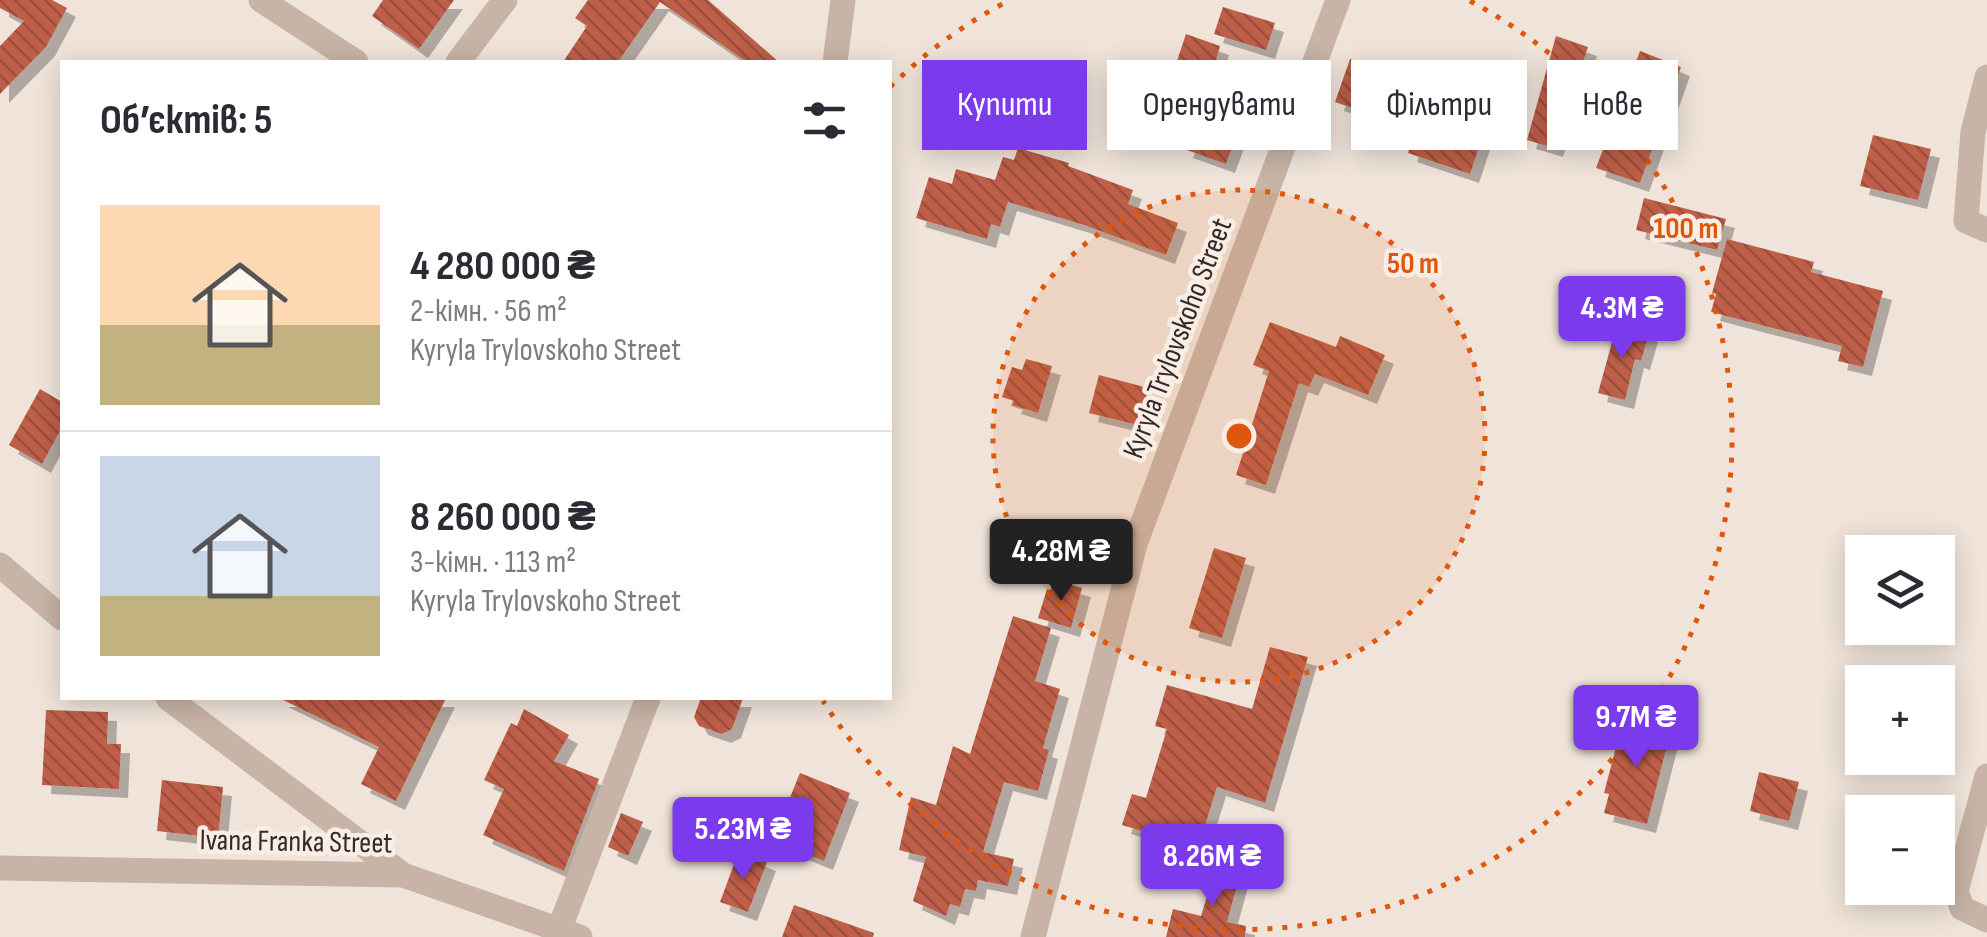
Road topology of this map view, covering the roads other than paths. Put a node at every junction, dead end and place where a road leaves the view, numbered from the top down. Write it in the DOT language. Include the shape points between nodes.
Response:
graph roads {
  1 [pos="262,0"];
  2 [pos="505,0"];
  3 [pos="843,0"];
  4 [pos="1338,0"];
  5 [pos="353,60"];
  6 [pos="460,60"];
  7 [pos="836,60"];
  8 [pos="1987,76"];
  9 [pos="1987,230"];
  10 [pos="0,565"];
  11 [pos="60,616"];
  12 [pos="171,700"];
  13 [pos="647,700"];
  14 [pos="1987,776"];
  15 [pos="0,868"];
  16 [pos="402,875"];
  17 [pos="1987,920"];
  18 [pos="569,933"];
  19 [pos="1033,937"];
  1 -- 5 [label="street"];
  2 -- 6 [label="street"];
  3 -- 7 [label="street"];
  4 -- 19 [label="street, Kyryla Trylovskoho Street" via="1135,544"];
  8 -- 9 [label="street" via="1972,132 1966,221"];
  10 -- 11 [label="street"];
  12 -- 16 [label="street"];
  13 -- 18 [label="street"];
  14 -- 17 [label="street" via="1956,891 1962,908"];
  15 -- 16 [label="street, Ivana Franka Street"];
  16 -- 18 [label="street, Ivana Franka Street"];
}
